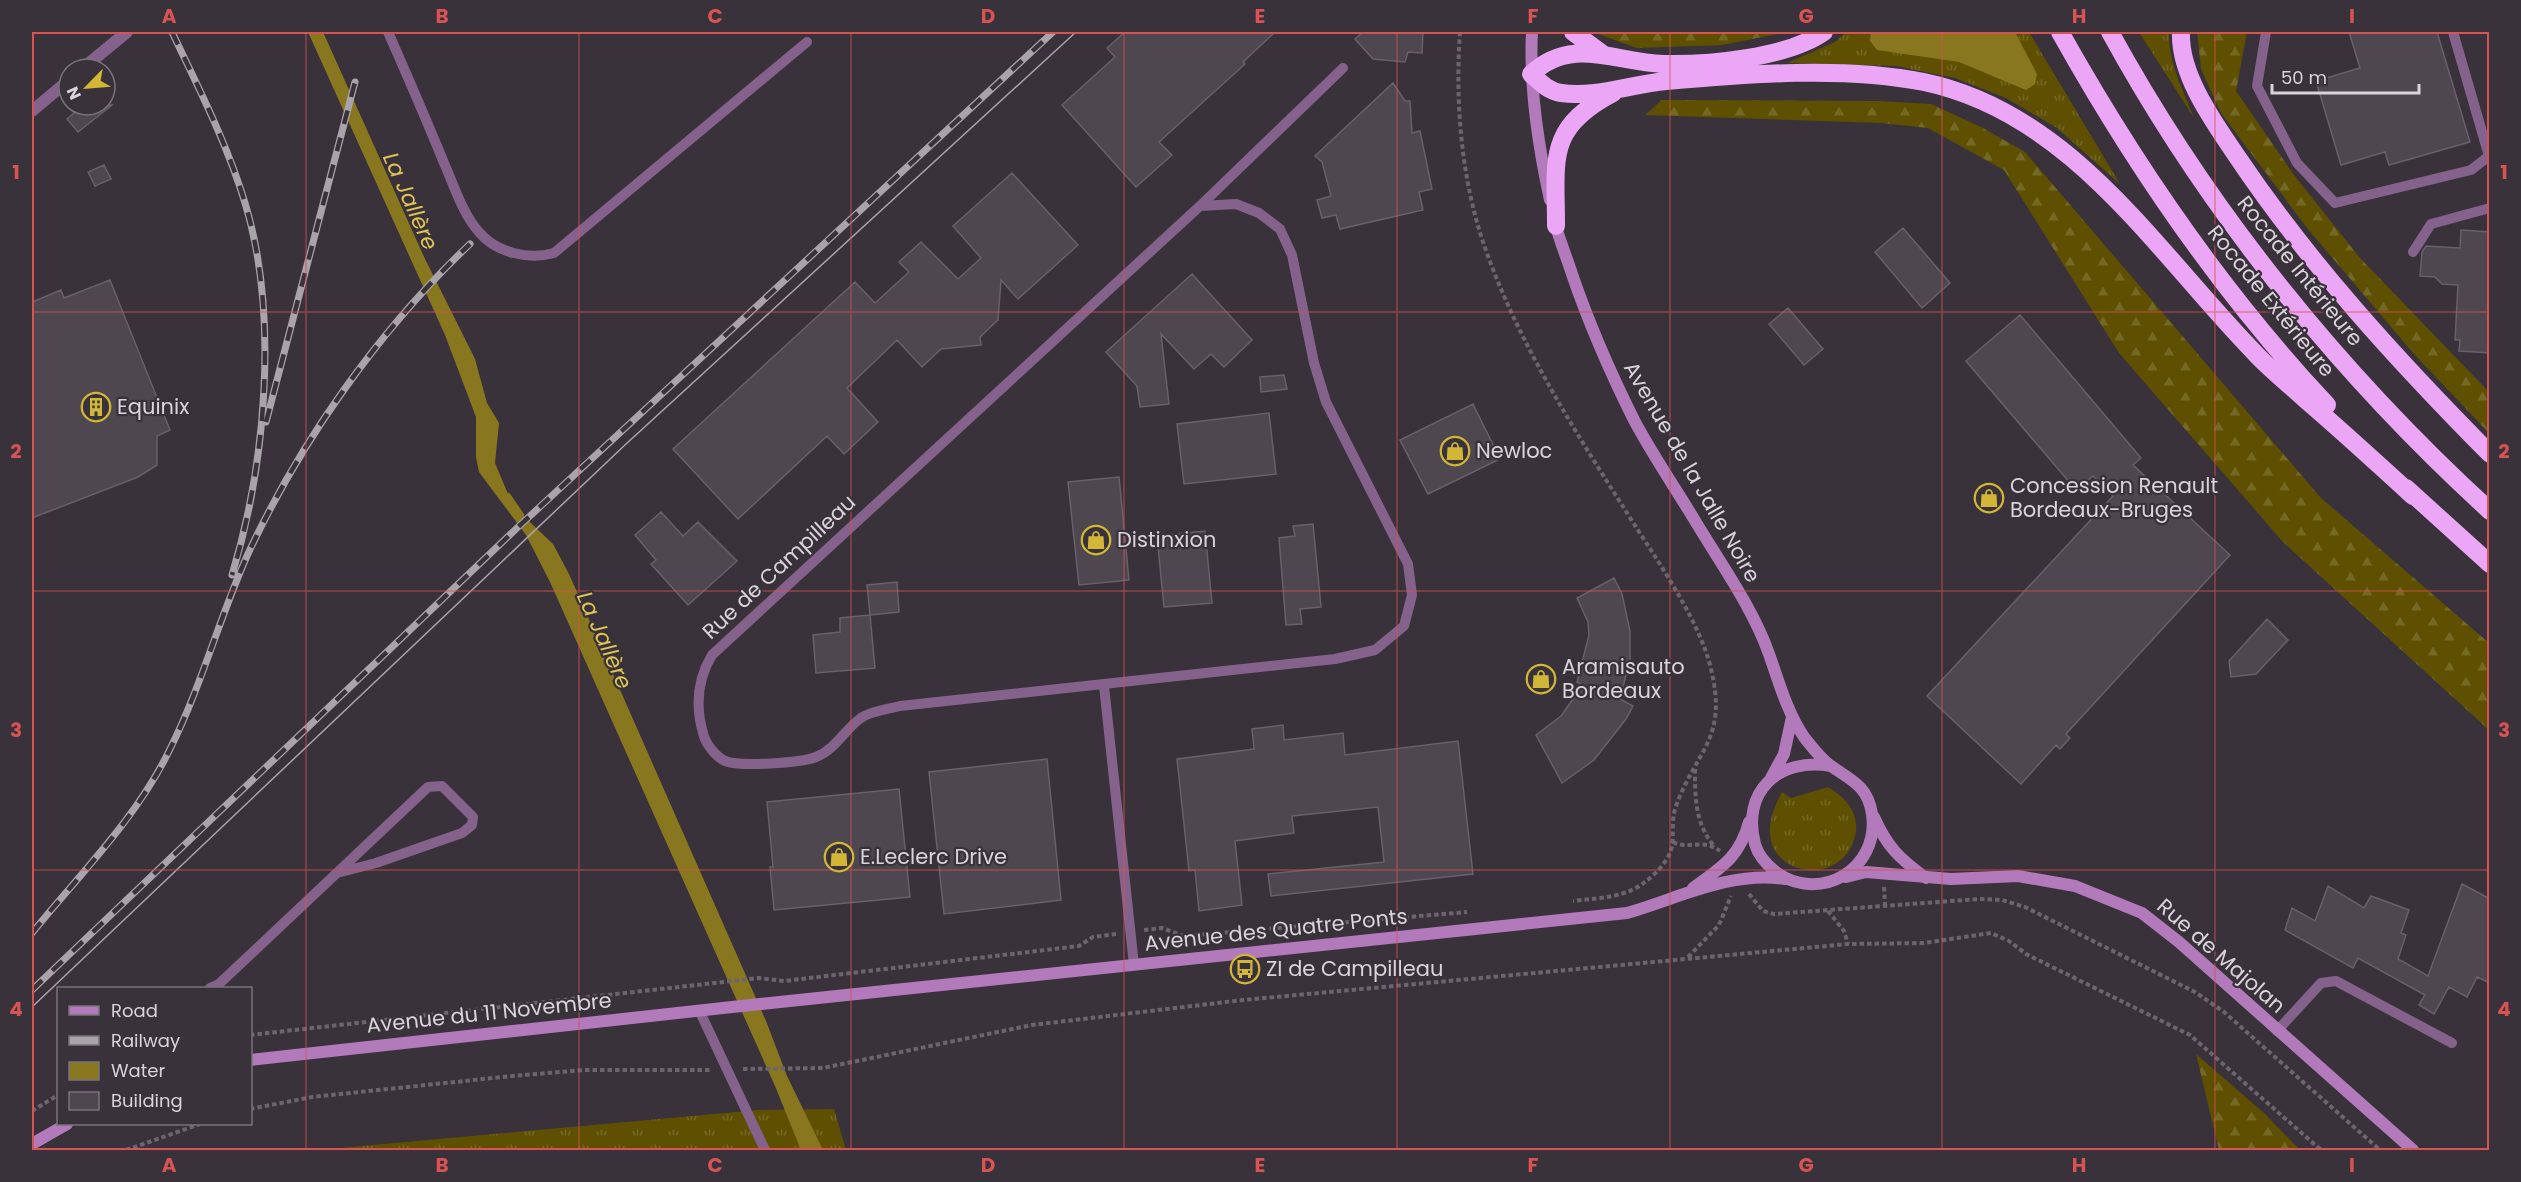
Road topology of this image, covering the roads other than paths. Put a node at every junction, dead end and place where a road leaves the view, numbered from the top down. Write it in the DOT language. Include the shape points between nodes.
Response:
graph roads {
  1 [pos="127,32"];
  2 [pos="388,32"];
  3 [pos="1532,32"];
  4 [pos="1573,32"];
  5 [pos="1824,32"];
  6 [pos="2060,32"];
  7 [pos="2110,32"];
  8 [pos="2181,32"];
  9 [pos="2266,32"];
  10 [pos="2453,32"];
  11 [pos="807,42"];
  12 [pos="1605,56"];
  13 [pos="97,57"];
  14 [pos="1343,68"];
  15 [pos="1531,74"];
  16 [pos="1625,87"];
  17 [pos="57,90"];
  18 [pos="32,111"];
  19 [pos="1200,206"];
  20 [pos="2490,208"];
  21 [pos="1556,226"];
  22 [pos="2413,252"];
  23 [pos="2490,454"];
  24 [pos="2413,496"];
  25 [pos="2490,511"];
  26 [pos="2490,564"];
  27 [pos="1104,686"];
  28 [pos="1792,717"];
  29 [pos="1831,766"];
  30 [pos="1768,781"];
  31 [pos="1753,808"];
  32 [pos="1872,812"];
  33 [pos="337,873"];
  34 [pos="1842,877"];
  35 [pos="1927,878"];
  36 [pos="1785,879"];
  37 [pos="1684,894"];
  38 [pos="1134,965"];
  39 [pos="212,987"];
  40 [pos="732,1007"];
  41 [pos="699,1010"];
  42 [pos="2277,1031"];
  43 [pos="2452,1043"];
  44 [pos="252,1060"];
  45 [pos="65,1125"];
  46 [pos="32,1144"];
  47 [pos="765,1150"];
  48 [pos="2413,1150"];
  1 -- 13 [label="street"];
  2 -- 11 [label="lane" via="462,204 478,232 494,245 539,258 554,253"];
  3 -- 15 [label="main road, Avenue de la Jalle Noire"];
  4 -- 12 [label="highway"];
  5 -- 12 [label="highway" via="1783,51 1747,59 1664,64"];
  6 -- 24 [label="highway, Rocade Extérieure" via="2122,136 2200,253 2309,386"];
  7 -- 25 [label="highway, Rocade Intérieure" via="2208,191 2301,315 2422,446"];
  8 -- 23 [label="highway" via="2196,90 2263,195 2333,285 2422,386"];
  9 -- 10 [label="lane" via="2256,86 2297,163 2335,203 2471,170 2489,156"];
  12 -- 15 [label="highway" via="1579,52 1561,55"];
  14 -- 19 [label="lane, Rue de Campilleau"];
  15 -- 16 [label="highway" via="1547,88 1564,94"];
  15 -- 21 [label="main road, Avenue de la Jalle Noire"];
  16 -- 21 [label="highway" via="1598,101 1563,134 1556,163"];
  16 -- 24 [label="highway" via="1664,81 1872,74 1926,83 1977,99 2018,119 2078,162 2254,352"];
  17 -- 18 [label="street"];
  19 -- 27 [label="lane, Rue de Campilleau" via="1236,204 1259,213 1280,229 1292,255 1326,402 1408,564 1412,595 1404,626 1375,650 1335,659"];
  19 -- 27 [label="lane, Rue de Campilleau" via="712,655 703,670 697,695 698,716 705,743 725,760 759,765 816,757 862,717 900,706"];
  20 -- 22 [label="lane" via="2431,224"];
  21 -- 28 [label="main road, Avenue de la Jalle Noire" via="1593,329 1635,421 1765,641"];
  24 -- 26 [label="highway, Rocade Extérieure"];
  27 -- 38 [label="lane"];
  28 -- 29 [label="main road, Avenue de la Jalle Noire"];
  28 -- 30 [label="main road" via="1784,754"];
  29 -- 30 [label="main road" via="1798,765"];
  29 -- 32 [label="main road" via="1857,784"];
  30 -- 31 [label="main road"];
  31 -- 36 [label="main road" via="1751,829 1756,849 1768,866"];
  31 -- 37 [label="main road" via="1744,841 1729,862"];
  32 -- 34 [label="main road" via="1867,850 1857,866"];
  32 -- 35 [label="main road" via="1893,851"];
  33 -- 33 [label="lane" via="428,787 442,786 473,817 472,825 462,833"];
  33 -- 39 [label="lane"];
  34 -- 35 [label="main road, Rue de Majolan" via="1866,872"];
  34 -- 36 [label="main road" via="1804,885"];
  35 -- 42 [label="main road, Rue de Majolan" via="2018,876 2075,886 2142,913"];
  36 -- 37 [label="main road, Avenue des Quatre Ponts" via="1739,878"];
  37 -- 38 [label="main road, Avenue des Quatre Ponts" via="1627,913"];
  38 -- 40 [label="main road, Avenue des Quatre Ponts"];
  40 -- 41 [label="main road, Avenue du 11 Novembre"];
  41 -- 44 [label="main road, Avenue du 11 Novembre"];
  41 -- 47 [label="lane" via="733,1069"];
  42 -- 43 [label="lane" via="2321,983 2336,981"];
  42 -- 48 [label="main road, Rue de Majolan"];
  45 -- 46 [label="main road"];
}
